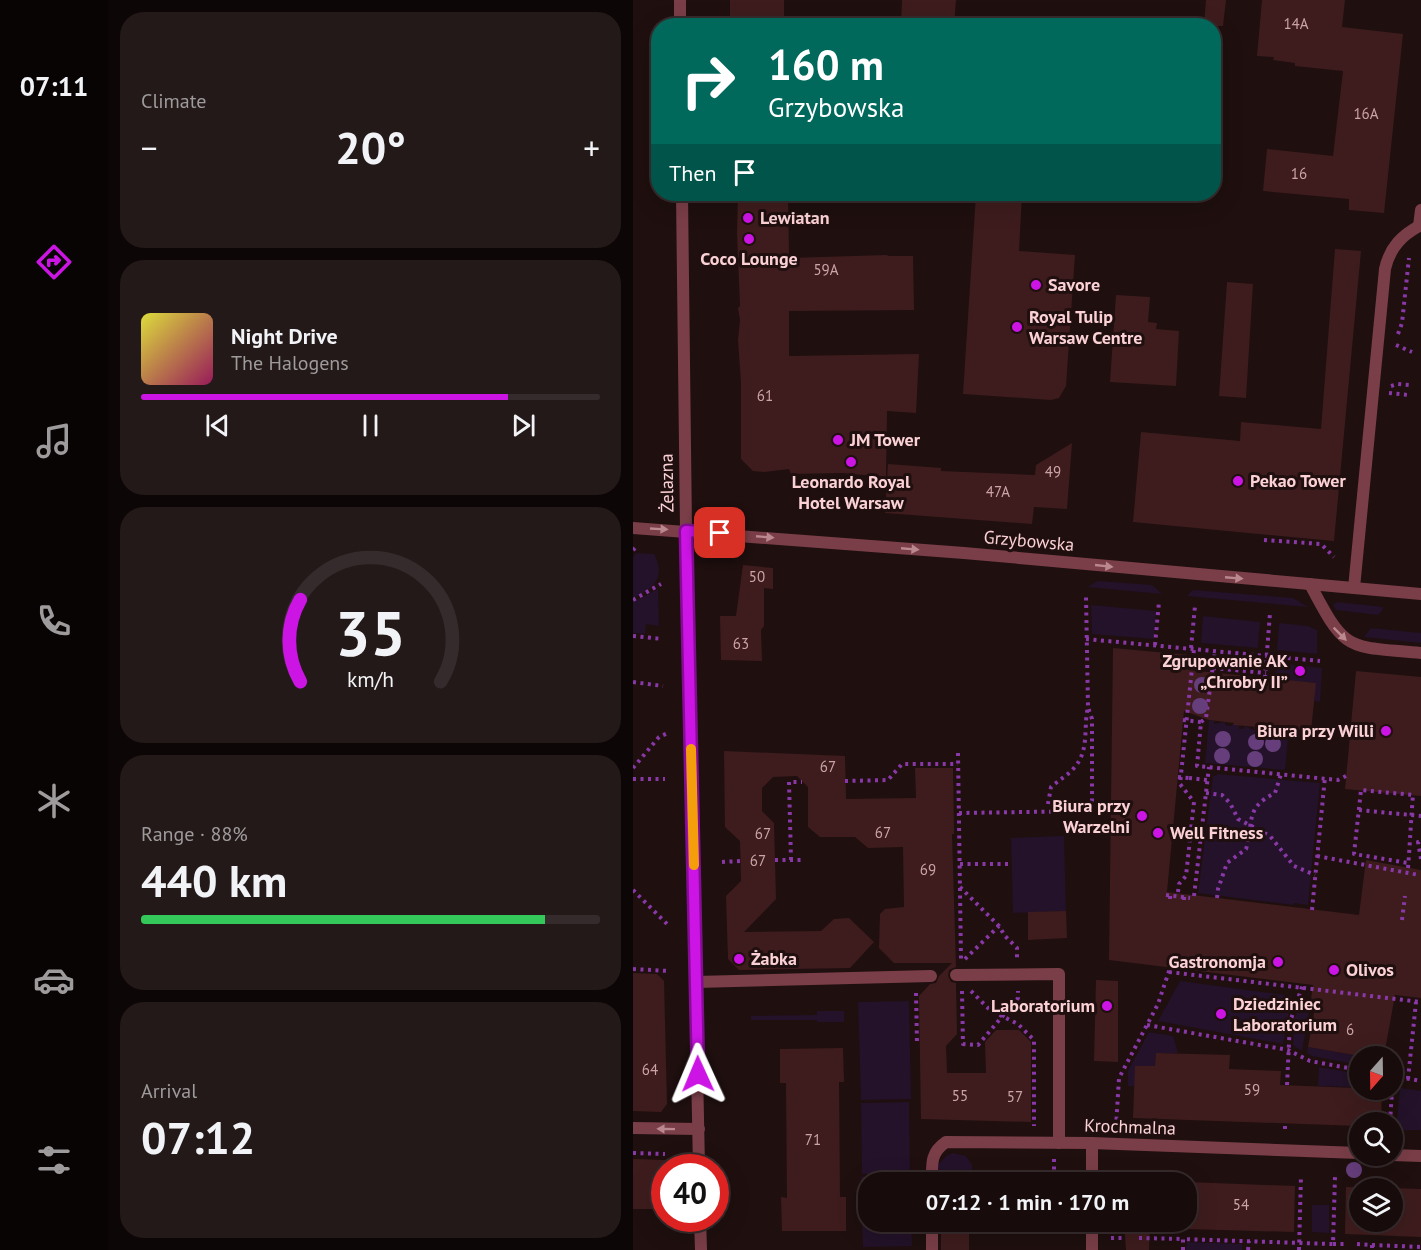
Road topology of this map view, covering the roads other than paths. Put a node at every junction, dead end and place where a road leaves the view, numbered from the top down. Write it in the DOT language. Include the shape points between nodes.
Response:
graph roads {
  1 [pos="680,0"];
  2 [pos="680,18"];
  3 [pos="682,201"];
  4 [pos="1421,210"];
  5 [pos="1420,225"];
  6 [pos="633,528"];
  7 [pos="686,531"];
  8 [pos="1310,584"];
  9 [pos="1354,588"];
  10 [pos="1421,594"];
  11 [pos="1421,653"];
  12 [pos="931,976"];
  13 [pos="960,978"];
  14 [pos="696,982"];
  15 [pos="633,1128"];
  16 [pos="699,1130"];
  17 [pos="1059,1143"];
  18 [pos="1092,1143"];
  19 [pos="1349,1153"];
  20 [pos="699,1154"];
  21 [pos="1403,1155"];
  22 [pos="1421,1156"];
  23 [pos="932,1172"];
  24 [pos="1092,1172"];
  25 [pos="700,1232"];
  26 [pos="932,1232"];
  27 [pos="1092,1232"];
  28 [pos="701,1250"];
  29 [pos="932,1250"];
  30 [pos="1092,1250"];
  1 -- 2 [label="street"];
  3 -- 7 [label="street, Żelazna"];
  4 -- 5 [label="street"];
  5 -- 9 [label="street" via="1399,239 1385,269"];
  6 -- 7 [label="street, Grzybowska, one-way"];
  7 -- 8 [label="street, Grzybowska, one-way"];
  7 -- 14 [label="street, Żelazna"];
  8 -- 9 [label="street, Grzybowska"];
  8 -- 11 [label="street, one-way" via="1331,624 1351,643"];
  9 -- 10 [label="street, Grzybowska"];
  12 -- 14 [label="street"];
  13 -- 17 [label="street" via="1059,974"];
  14 -- 16 [label="street, Żelazna"];
  16 -- 15 [label="street, one-way"];
  16 -- 20 [label="street, Żelazna"];
  17 -- 18 [label="street, Krochmalna"];
  17 -- 23 [label="street, Krochmalna" via="947,1142 936,1149"];
  18 -- 19 [label="street, Krochmalna"];
  18 -- 24 [label="street"];
  21 -- 22 [label="street"];
  25 -- 28 [label="street"];
  26 -- 29 [label="street"];
  27 -- 30 [label="street"];
}
